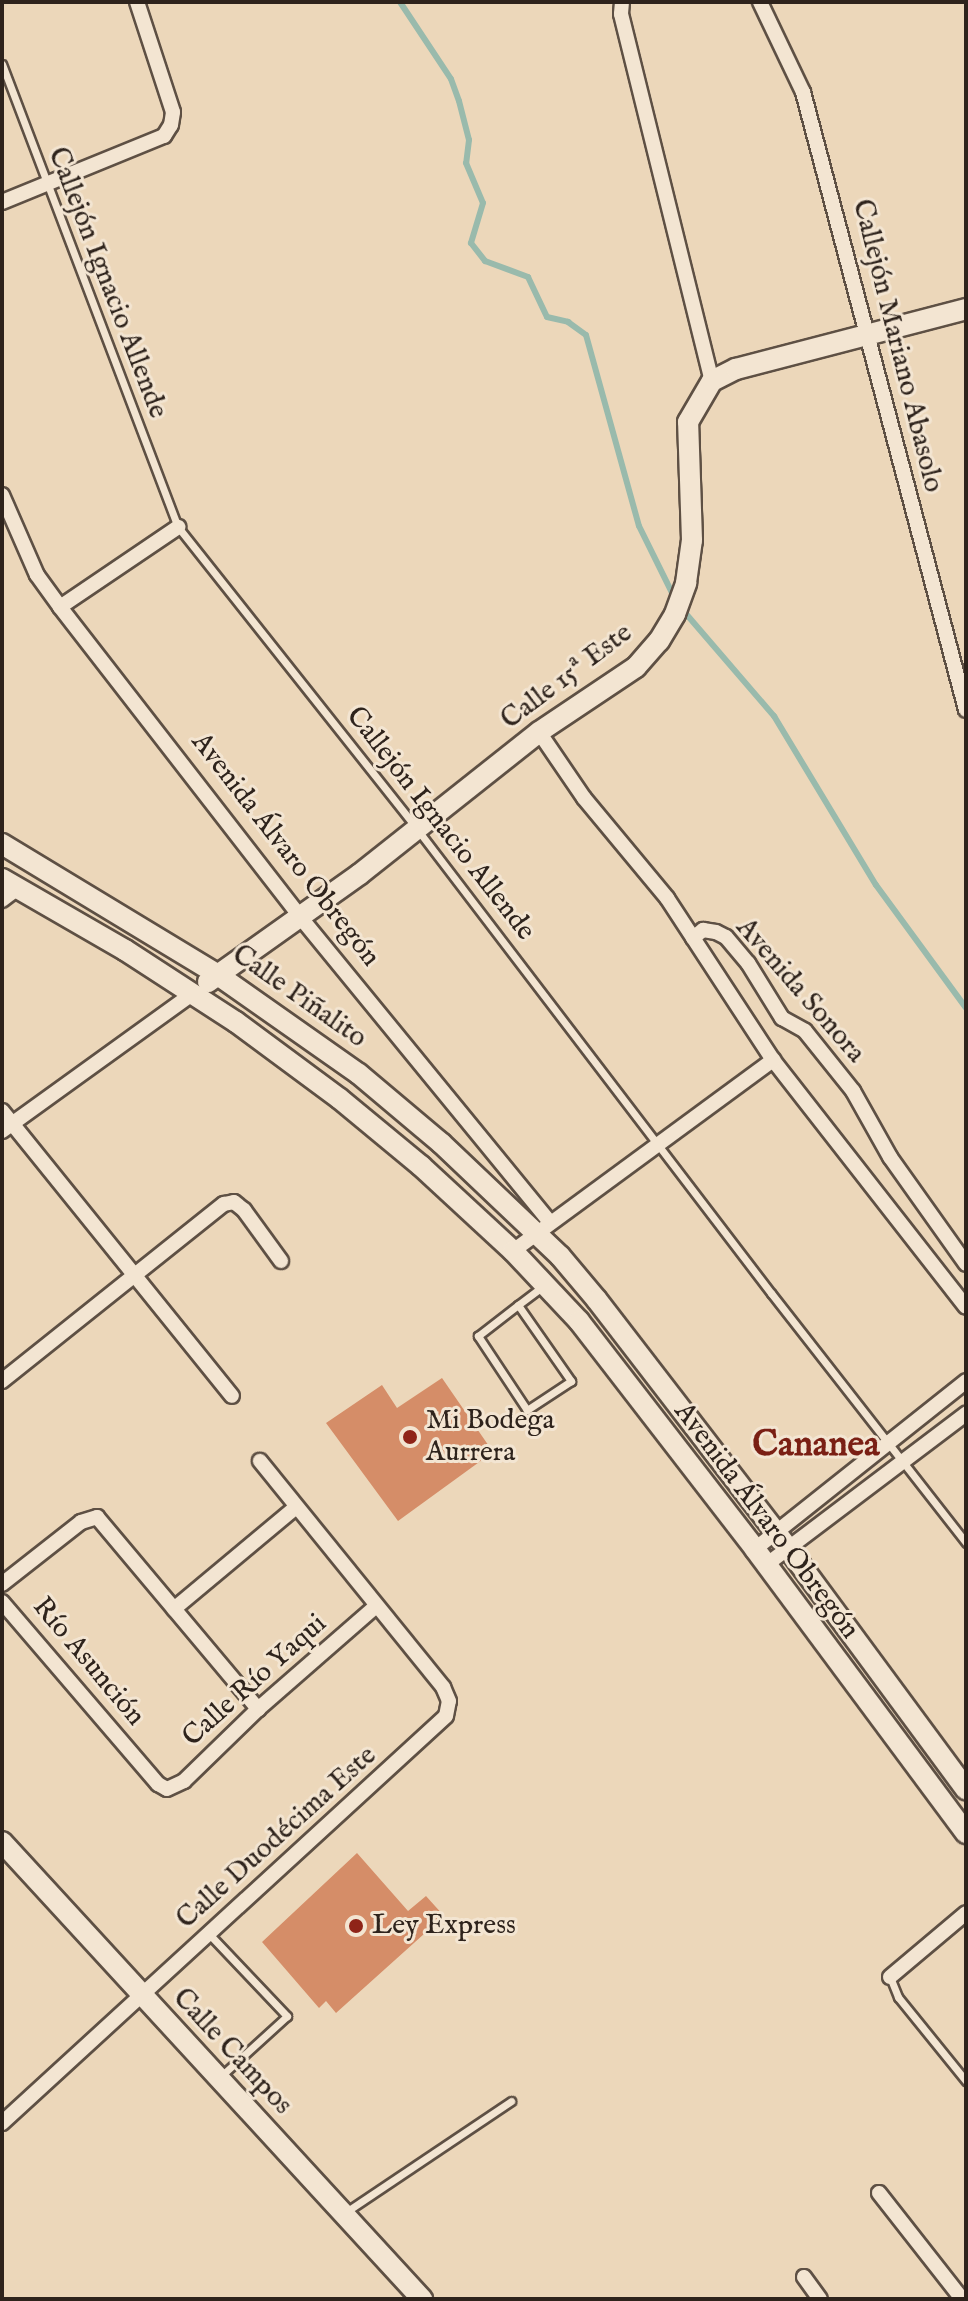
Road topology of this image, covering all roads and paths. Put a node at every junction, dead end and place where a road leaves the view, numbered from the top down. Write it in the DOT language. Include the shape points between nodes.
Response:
graph roads {
  1 [pos="137,2"];
  2 [pos="622,2"];
  3 [pos="760,2"];
  4 [pos="2,64"];
  5 [pos="47,185"];
  6 [pos="2,202"];
  7 [pos="966,309"];
  8 [pos="865,336"];
  9 [pos="712,381"];
  10 [pos="2,495"];
  11 [pos="178,527"];
  12 [pos="60,607"];
  13 [pos="966,710"];
  14 [pos="539,732"];
  15 [pos="417,829"];
  16 [pos="2,844"];
  17 [pos="7,889"];
  18 [pos="301,918"];
  19 [pos="693,938"];
  20 [pos="218,975"];
  21 [pos="193,993"];
  22 [pos="773,1060"];
  23 [pos="2,1111"];
  24 [pos="7,1127"];
  25 [pos="659,1143"];
  26 [pos="543,1228"];
  27 [pos="513,1251"];
  28 [pos="281,1261"];
  29 [pos="966,1264"];
  30 [pos="132,1277"];
  31 [pos="544,1285"];
  32 [pos="518,1305"];
  33 [pos="966,1307"];
  34 [pos="2,1381"];
  35 [pos="966,1381"];
  36 [pos="232,1396"];
  37 [pos="966,1414"];
  38 [pos="889,1442"];
  39 [pos="902,1460"];
  40 [pos="260,1461"];
  41 [pos="296,1507"];
  42 [pos="782,1541"];
  43 [pos="966,1543"];
  44 [pos="761,1557"];
  45 [pos="2,1584"];
  46 [pos="2,1602"];
  47 [pos="376,1606"];
  48 [pos="174,1609"];
  49 [pos="258,1709"];
  50 [pos="167,1789"];
  51 [pos="966,1789"];
  52 [pos="966,1833"];
  53 [pos="2,1842"];
  54 [pos="966,1913"];
  55 [pos="210,1935"];
  56 [pos="890,1977"];
  57 [pos="142,1997"];
  58 [pos="218,2079"];
  59 [pos="966,2081"];
  60 [pos="511,2101"];
  61 [pos="2,2123"];
  62 [pos="879,2193"];
  63 [pos="344,2213"];
  64 [pos="804,2277"];
  65 [pos="959,2295"];
  66 [pos="422,2299"];
  67 [pos="820,2299"];
  1 -- 5 [label="street" via="173,112 171,125 164,136"];
  2 -- 9 [label="street"];
  3 -- 8 [label="street, Callejón Mariano Abasolo" via="803,92"];
  4 -- 5 [label="lane, Callejón Ignacio Allende"];
  5 -- 6 [label="street"];
  5 -- 11 [label="lane, Callejón Ignacio Allende"];
  7 -- 8 [label="main road"];
  8 -- 9 [label="main road" via="736,369"];
  8 -- 13 [label="street, Callejón Mariano Abasolo"];
  9 -- 14 [label="main road, Calle 15ª Este" via="688,422 692,540 675,614 636,667"];
  10 -- 12 [label="street, Avenida Álvaro Obregón" via="37,575"];
  11 -- 12 [label="street"];
  11 -- 15 [label="lane, Callejón Ignacio Allende"];
  12 -- 18 [label="street, Avenida Álvaro Obregón"];
  14 -- 15 [label="main road, Calle 15ª Este"];
  14 -- 19 [label="street, Avenida Sonora"];
  15 -- 18 [label="main road, Calle 15ª Este"];
  15 -- 25 [label="lane, Callejón Ignacio Allende"];
  16 -- 20 [label="main road, Calle Piñalito"];
  17 -- 21 [label="main road, Calle Piñalito"];
  18 -- 20 [label="main road, Calle 15ª Este"];
  18 -- 26 [label="street, Avenida Álvaro Obregón"];
  19 -- 22 [label="street, Avenida Sonora"];
  19 -- 29 [label="street, Avenida Sonora" via="703,930 716,932 741,954 782,1018 805,1031 853,1091 890,1157"];
  20 -- 21 [label="main road, Calle 15ª Este"];
  20 -- 26 [label="main road, Calle Piñalito" via="359,1074"];
  21 -- 24 [label="street"];
  21 -- 27 [label="main road, Calle Piñalito" via="340,1099"];
  22 -- 25 [label="street"];
  22 -- 33 [label="street, Avenida Sonora"];
  23 -- 24 [label="street"];
  24 -- 30 [label="street"];
  25 -- 26 [label="street"];
  25 -- 38 [label="lane, Callejón Ignacio Allende"];
  26 -- 27 [label="street"];
  26 -- 42 [label="main road, Avenida Álvaro Obregón"];
  27 -- 31 [label="main road, Avenida Álvaro Obregón"];
  28 -- 30 [label="street" via="234,1202 211,1212"];
  30 -- 34 [label="street"];
  30 -- 36 [label="street"];
  31 -- 32 [label="lane"];
  31 -- 44 [label="main road, Avenida Álvaro Obregón" via="579,1321"];
  32 -- 32 [label="lane" via="478,1336 527,1410 571,1381"];
  35 -- 38 [label="street"];
  37 -- 39 [label="street"];
  38 -- 39 [label="lane, Callejón Ignacio Allende"];
  38 -- 42 [label="street"];
  39 -- 42 [label="street"];
  39 -- 43 [label="lane, Callejón Ignacio Allende"];
  40 -- 41 [label="street"];
  41 -- 47 [label="street"];
  41 -- 48 [label="street"];
  42 -- 44 [label="street"];
  42 -- 51 [label="main road, Avenida Álvaro Obregón"];
  44 -- 52 [label="main road, Avenida Álvaro Obregón"];
  45 -- 48 [label="street" via="81,1522 97,1517"];
  46 -- 50 [label="street, Río Asunción"];
  47 -- 49 [label="street, Calle Río Yaqui"];
  47 -- 55 [label="street, Calle Duodécima Este" via="443,1687 449,1701 446,1716"];
  48 -- 49 [label="street"];
  49 -- 50 [label="street, Calle Río Yaqui" via="184,1781"];
  53 -- 57 [label="main road, Calle Campos"];
  54 -- 56 [label="street"];
  55 -- 57 [label="street, Calle Duodécima Este"];
  55 -- 58 [label="lane" via="287,2016"];
  56 -- 59 [label="lane" via="898,1997"];
  57 -- 58 [label="main road, Calle Campos"];
  57 -- 61 [label="street, Calle Duodécima Este"];
  58 -- 63 [label="main road, Calle Campos"];
  60 -- 63 [label="lane"];
  62 -- 65 [label="street"];
  63 -- 66 [label="main road, Calle Campos"];
  64 -- 67 [label="street"];
}
